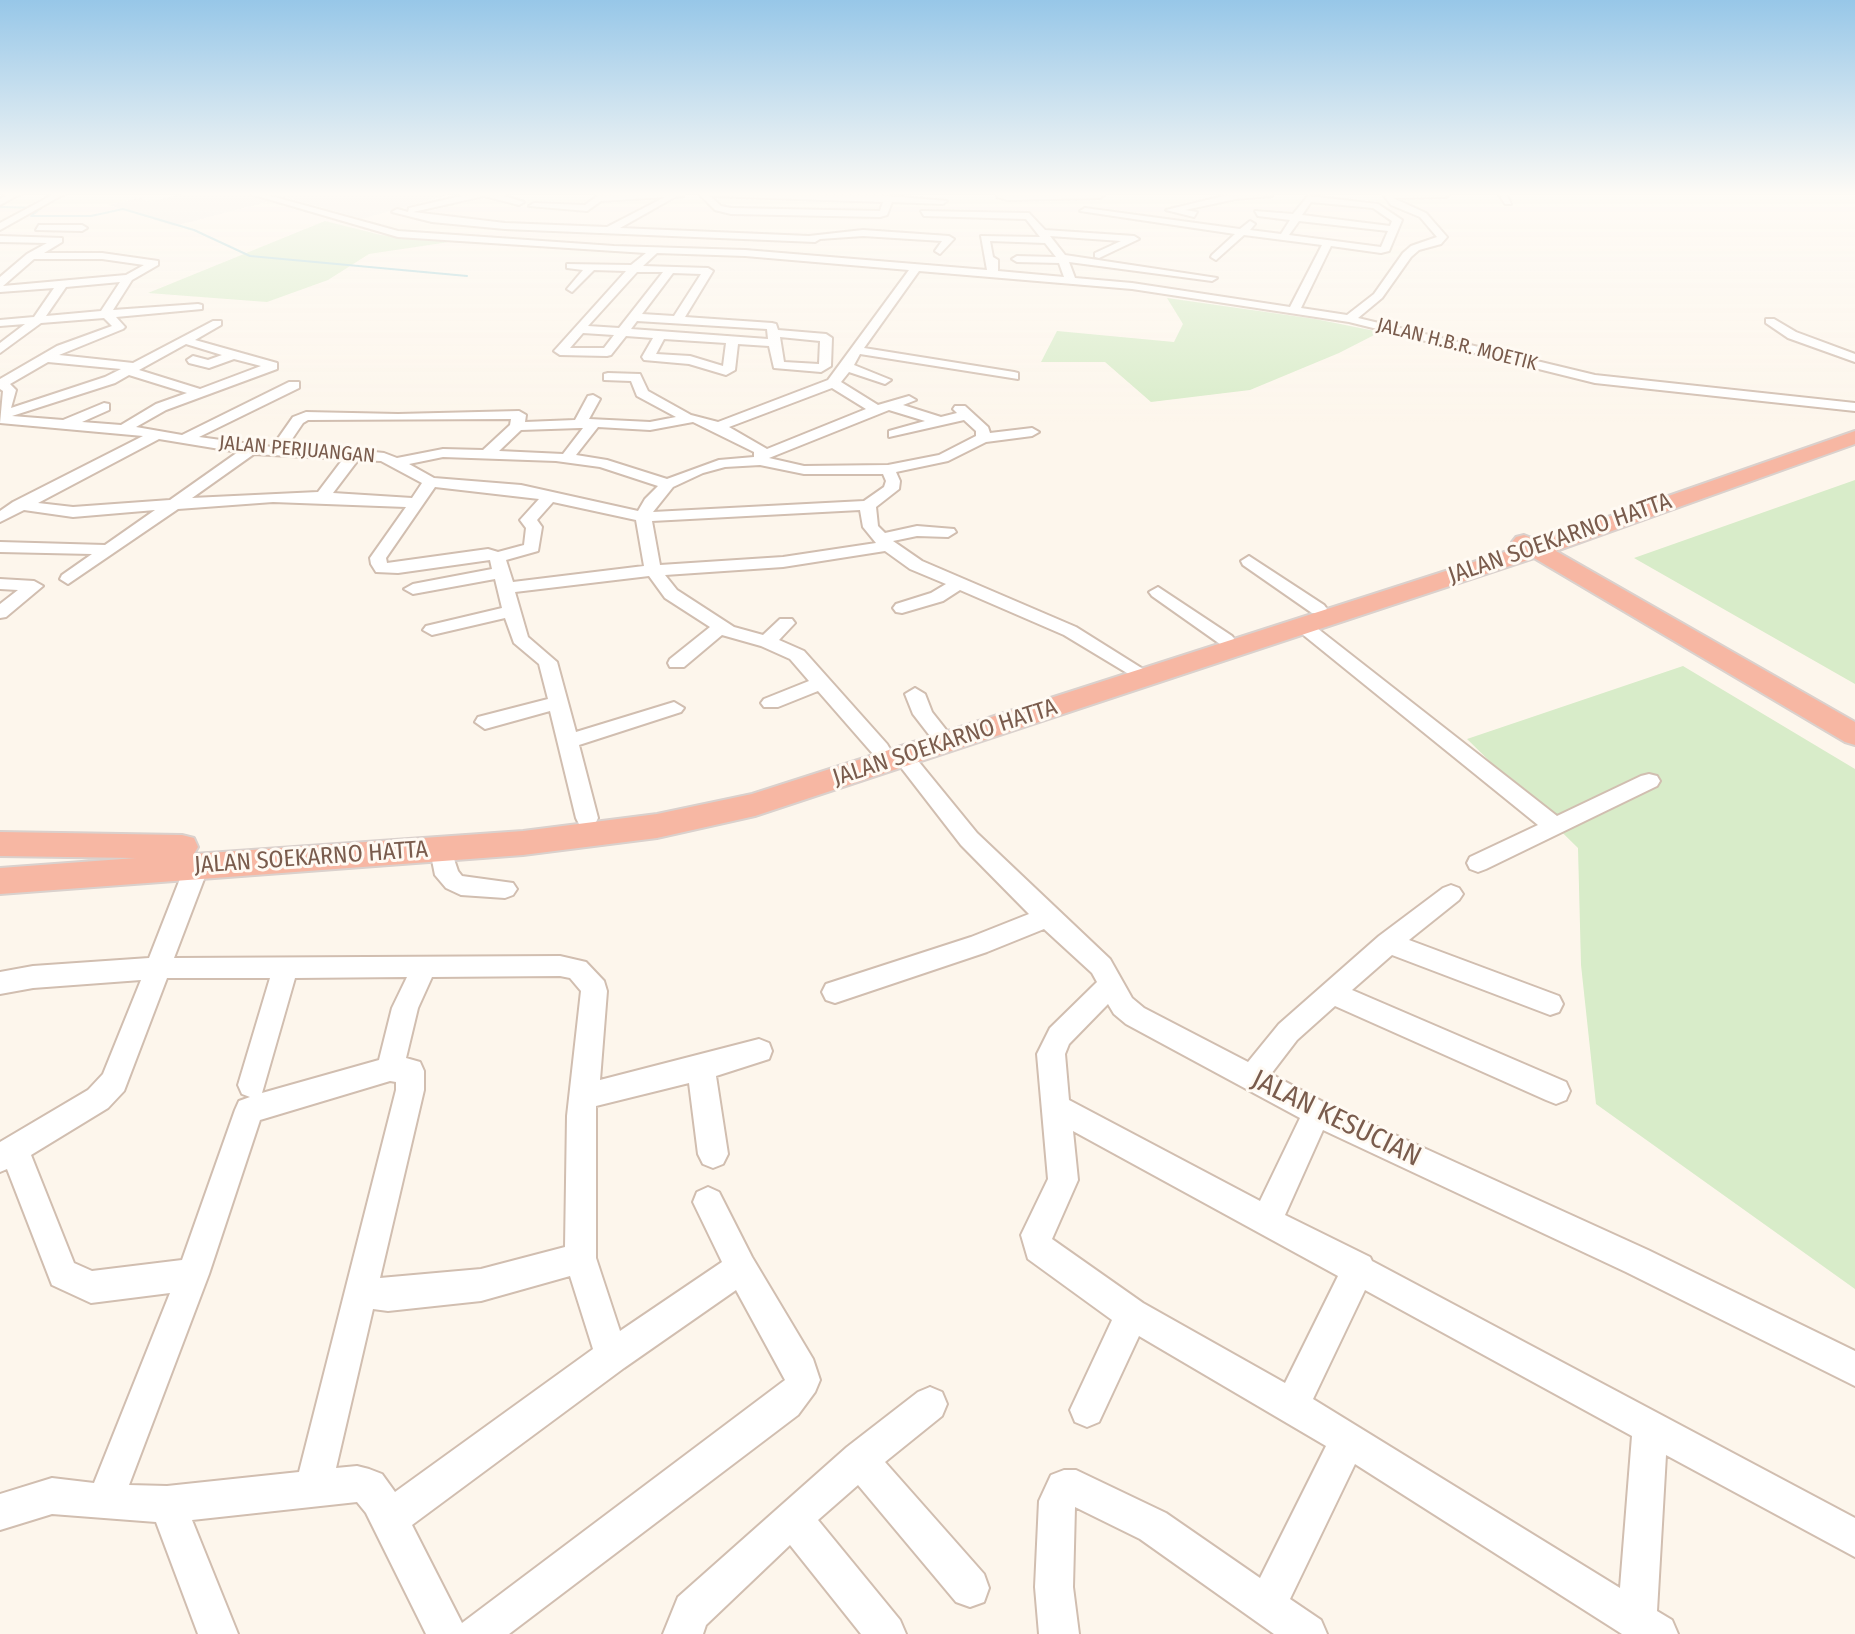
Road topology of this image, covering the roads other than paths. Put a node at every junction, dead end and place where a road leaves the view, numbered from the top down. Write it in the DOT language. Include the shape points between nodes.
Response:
graph roads {
  1 [pos="143,269"];
  2 [pos="589,269"];
  3 [pos="634,269"];
  4 [pos="671,269"];
  5 [pos="676,269"];
  6 [pos="915,269"];
  7 [pos="918,269"];
  8 [pos="992,269"];
  9 [pos="1066,269"];
  10 [pos="1141,269"];
  11 [pos="1156,269"];
  12 [pos="1311,269"];
  13 [pos="1396,269"];
  14 [pos="96,271"];
  15 [pos="992,276"];
  16 [pos="5,278"];
  17 [pos="128,278"];
  18 [pos="1212,278"];
  19 [pos="1071,280"];
  20 [pos="62,284"];
  21 [pos="1132,286"];
  22 [pos="572,289"];
  23 [pos="632,294"];
  24 [pos="664,295"];
  25 [pos="677,296"];
  26 [pos="691,297"];
  27 [pos="1294,310"];
  28 [pos="106,313"];
  29 [pos="636,317"];
  30 [pos="678,319"];
  31 [pos="1349,319"];
  32 [pos="161,321"];
  33 [pos="1770,321"];
  34 [pos="36,322"];
  35 [pos="2,324"];
  36 [pos="120,325"];
  37 [pos="579,329"];
  38 [pos="621,332"];
  39 [pos="660,335"];
  40 [pos="698,338"];
  41 [pos="775,338"];
  42 [pos="732,340"];
  43 [pos="187,341"];
  44 [pos="0,349"];
  45 [pos="856,350"];
  46 [pos="235,354"];
  47 [pos="46,358"];
  48 [pos="1855,358"];
  49 [pos="193,360"];
  50 [pos="690,360"];
  51 [pos="847,367"];
  52 [pos="134,369"];
  53 [pos="1014,376"];
  54 [pos="608,377"];
  55 [pos="885,380"];
  56 [pos="833,383"];
  57 [pos="1,384"];
  58 [pos="294,385"];
  59 [pos="200,393"];
  60 [pos="593,399"];
  61 [pos="909,400"];
  62 [pos="104,407"];
  63 [pos="1855,407"];
  64 [pos="882,408"];
  65 [pos="434,417"];
  66 [pos="1,418"];
  67 [pos="687,418"];
  68 [pos="940,421"];
  69 [pos="587,424"];
  70 [pos="63,425"];
  71 [pos="517,426"];
  72 [pos="718,427"];
  73 [pos="1855,427"];
  74 [pos="123,429"];
  75 [pos="1032,432"];
  76 [pos="158,434"];
  77 [pos="894,434"];
  78 [pos="1855,437"];
  79 [pos="186,438"];
  80 [pos="983,438"];
  81 [pos="251,450"];
  82 [pos="276,451"];
  83 [pos="355,454"];
  84 [pos="432,454"];
  85 [pos="486,455"];
  86 [pos="567,458"];
  87 [pos="761,459"];
  88 [pos="399,462"];
  89 [pos="888,469"];
  90 [pos="431,482"];
  91 [pos="60,484"];
  92 [pos="668,484"];
  93 [pos="550,496"];
  94 [pos="323,497"];
  95 [pos="0,498"];
  96 [pos="416,503"];
  97 [pos="172,504"];
  98 [pos="18,505"];
  99 [pos="868,505"];
  100 [pos="0,517"];
  101 [pos="643,517"];
  102 [pos="948,532"];
  103 [pos="1578,535"];
  104 [pos="885,543"];
  105 [pos="1538,543"];
  106 [pos="0,547"];
  107 [pos="107,550"];
  108 [pos="1249,561"];
  109 [pos="1491,563"];
  110 [pos="653,570"];
  111 [pos="503,572"];
  112 [pos="1593,575"];
  113 [pos="68,579"];
  114 [pos="0,584"];
  115 [pos="957,585"];
  116 [pos="413,589"];
  117 [pos="1158,592"];
  118 [pos="902,608"];
  119 [pos="512,611"];
  120 [pos="0,613"];
  121 [pos="1310,617"];
  122 [pos="786,623"];
  123 [pos="721,627"];
  124 [pos="432,630"];
  125 [pos="1226,640"];
  126 [pos="767,642"];
  127 [pos="677,663"];
  128 [pos="1134,669"];
  129 [pos="822,683"];
  130 [pos="915,694"];
  131 [pos="557,703"];
  132 [pos="771,703"];
  133 [pos="674,708"];
  134 [pos="1855,719"];
  135 [pos="485,722"];
  136 [pos="937,731"];
  137 [pos="1855,735"];
  138 [pos="568,741"];
  139 [pos="892,752"];
  140 [pos="1649,781"];
  141 [pos="587,818"];
  142 [pos="1553,825"];
  143 [pos="0,844"];
  144 [pos="441,850"];
  145 [pos="1478,863"];
  146 [pos="197,866"];
  147 [pos="0,881"];
  148 [pos="505,889"];
  149 [pos="1451,894"];
  150 [pos="1048,917"];
  151 [pos="1388,943"];
  152 [pos="160,968"];
  153 [pos="285,968"];
  154 [pos="424,968"];
  155 [pos="0,983"];
  156 [pos="1111,984"];
  157 [pos="835,992"];
  158 [pos="1332,993"];
  159 [pos="1550,1004"];
  160 [pos="759,1051"];
  161 [pos="701,1068"];
  162 [pos="390,1069"];
  163 [pos="1251,1079"];
  164 [pos="252,1085"];
  165 [pos="1556,1091"];
  166 [pos="583,1097"];
  167 [pos="1056,1107"];
  168 [pos="1317,1113"];
  169 [pos="7,1154"];
  170 [pos="713,1154"];
  171 [pos="708,1202"];
  172 [pos="1267,1220"];
  173 [pos="580,1258"];
  174 [pos="741,1268"];
  175 [pos="1359,1268"];
  176 [pos="193,1274"];
  177 [pos="361,1292"];
  178 [pos="1132,1314"];
  179 [pos="612,1356"];
  180 [pos="1855,1369"];
  181 [pos="930,1404"];
  182 [pos="1291,1408"];
  183 [pos="1087,1410"];
  184 [pos="1650,1427"];
  185 [pos="1348,1439"];
  186 [pos="860,1460"];
  187 [pos="313,1488"];
  188 [pos="104,1502"];
  189 [pos="167,1504"];
  190 [pos="0,1512"];
  191 [pos="792,1518"];
  192 [pos="389,1519"];
  193 [pos="1855,1538"];
  194 [pos="970,1588"];
  195 [pos="1267,1605"];
  196 [pos="1647,1627"];
  197 [pos="218,1634"];
  198 [pos="447,1634"];
  199 [pos="477,1634"];
  200 [pos="683,1634"];
  201 [pos="886,1634"];
  202 [pos="1059,1634"];
  203 [pos="1307,1634"];
  1 -- 17 [label="street"];
  2 -- 22 [label="street"];
  3 -- 23 [label="street"];
  4 -- 23 [label="street"];
  5 -- 26 [label="street" via="708,271"];
  6 -- 45 [label="street"];
  7 -- 15 [label="street, JALAN H.B.R. MOETIK"];
  8 -- 15 [label="street"];
  9 -- 19 [label="street"];
  10 -- 21 [label="street"];
  11 -- 18 [label="street"];
  12 -- 27 [label="street"];
  13 -- 31 [label="street" via="1378,296"];
  14 -- 16 [label="street"];
  15 -- 19 [label="street, JALAN H.B.R. MOETIK"];
  16 -- 20 [label="street"];
  17 -- 20 [label="street"];
  17 -- 28 [label="street"];
  19 -- 21 [label="street, JALAN H.B.R. MOETIK"];
  20 -- 34 [label="street"];
  21 -- 27 [label="street, JALAN H.B.R. MOETIK"];
  23 -- 24 [label="street"];
  23 -- 29 [label="street"];
  23 -- 37 [label="street"];
  25 -- 26 [label="street"];
  26 -- 30 [label="street"];
  27 -- 31 [label="street, JALAN H.B.R. MOETIK"];
  28 -- 34 [label="street"];
  28 -- 36 [label="street"];
  28 -- 43 [label="street" via="197,313 217,324"];
  29 -- 30 [label="street"];
  29 -- 38 [label="street"];
  30 -- 41 [label="street" via="771,326"];
  31 -- 63 [label="street, JALAN H.B.R. MOETIK" via="1595,379"];
  32 -- 36 [label="street"];
  33 -- 48 [label="street" via="1792,335"];
  34 -- 35 [label="street"];
  34 -- 44 [label="street"];
  36 -- 47 [label="street"];
  37 -- 38 [label="street"];
  37 -- 38 [label="street" via="560,351 605,353"];
  38 -- 39 [label="street"];
  39 -- 40 [label="street"];
  39 -- 50 [label="street" via="647,357"];
  40 -- 42 [label="street"];
  40 -- 50 [label="street"];
  41 -- 41 [label="street" via="779,366 825,366 826,338"];
  41 -- 42 [label="street"];
  42 -- 50 [label="street" via="728,371"];
  43 -- 46 [label="street"];
  43 -- 52 [label="street"];
  45 -- 51 [label="street"];
  45 -- 53 [label="street"];
  46 -- 49 [label="street" via="209,364"];
  46 -- 59 [label="street" via="273,366"];
  47 -- 52 [label="street"];
  47 -- 57 [label="street"];
  51 -- 55 [label="street"];
  51 -- 56 [label="street"];
  52 -- 59 [label="street"];
  52 -- 66 [label="street"];
  54 -- 67 [label="street" via="636,377 642,393"];
  56 -- 64 [label="street"];
  56 -- 72 [label="street"];
  57 -- 66 [label="street" via="10,390"];
  58 -- 79 [label="street"];
  59 -- 74 [label="street"];
  60 -- 69 [label="street"];
  61 -- 64 [label="street"];
  62 -- 70 [label="street"];
  64 -- 68 [label="street"];
  64 -- 87 [label="street"];
  65 -- 71 [label="street" via="512,413 520,417"];
  65 -- 82 [label="street" via="306,416"];
  65 -- 84 [label="street"];
  66 -- 70 [label="street, JALAN PERJUANGAN"];
  67 -- 69 [label="street" via="650,426"];
  67 -- 72 [label="street"];
  68 -- 77 [label="street"];
  68 -- 80 [label="street" via="964,412 983,430"];
  69 -- 71 [label="street"];
  69 -- 86 [label="street"];
  70 -- 74 [label="street, JALAN PERJUANGAN"];
  71 -- 85 [label="street"];
  72 -- 87 [label="street" via="760,449"];
  73 -- 105 [label="highway, JALAN SOEKARNO HATTA" via="1747,461"];
  74 -- 76 [label="street, JALAN PERJUANGAN"];
  75 -- 80 [label="street"];
  76 -- 79 [label="street, JALAN PERJUANGAN"];
  76 -- 91 [label="street"];
  78 -- 103 [label="highway, JALAN SOEKARNO HATTA"];
  79 -- 81 [label="street, JALAN PERJUANGAN"];
  80 -- 89 [label="street" via="943,458"];
  81 -- 82 [label="street, JALAN PERJUANGAN"];
  81 -- 97 [label="street"];
  82 -- 83 [label="street, JALAN PERJUANGAN"];
  83 -- 88 [label="street, JALAN PERJUANGAN"];
  83 -- 94 [label="street"];
  84 -- 85 [label="street"];
  84 -- 88 [label="street"];
  85 -- 86 [label="street"];
  86 -- 92 [label="street"];
  87 -- 89 [label="street" via="804,470"];
  87 -- 92 [label="street" via="711,466"];
  88 -- 90 [label="street, JALAN PERJUANGAN"];
  89 -- 99 [label="street" via="893,485"];
  90 -- 93 [label="street, JALAN PERJUANGAN"];
  90 -- 96 [label="street"];
  91 -- 95 [label="street" via="33,482"];
  91 -- 98 [label="street"];
  92 -- 101 [label="street"];
  93 -- 101 [label="street, JALAN PERJUANGAN"];
  93 -- 111 [label="street" via="528,520 534,527 532,548"];
  94 -- 96 [label="street"];
  94 -- 97 [label="street"];
  96 -- 111 [label="street" via="378,558 382,568 488,554"];
  97 -- 98 [label="street" via="73,512"];
  97 -- 107 [label="street"];
  98 -- 100 [label="street"];
  99 -- 101 [label="street, JALAN PERJUANGAN"];
  99 -- 104 [label="street" via="869,521"];
  101 -- 110 [label="street"];
  102 -- 104 [label="street" via="917,531"];
  103 -- 105 [label="highway, JALAN SOEKARNO HATTA"];
  103 -- 112 [label="highway"];
  104 -- 110 [label="street" via="783,562"];
  104 -- 115 [label="street"];
  105 -- 109 [label="highway, JALAN SOEKARNO HATTA"];
  105 -- 112 [label="highway"];
  105 -- 121 [label="highway, JALAN SOEKARNO HATTA"];
  106 -- 107 [label="street"];
  107 -- 113 [label="street"];
  108 -- 121 [label="street"];
  109 -- 112 [label="highway" via="1537,564"];
  109 -- 121 [label="highway, JALAN SOEKARNO HATTA"];
  110 -- 111 [label="street"];
  110 -- 123 [label="street, JALAN KESUCIAN" via="681,603"];
  111 -- 116 [label="street"];
  111 -- 119 [label="street"];
  112 -- 134 [label="highway"];
  112 -- 137 [label="highway"];
  114 -- 120 [label="street" via="34,586"];
  115 -- 118 [label="street"];
  115 -- 128 [label="street" via="1070,631"];
  117 -- 125 [label="street"];
  119 -- 124 [label="street"];
  119 -- 131 [label="street" via="522,642 548,662"];
  121 -- 125 [label="highway, JALAN SOEKARNO HATTA"];
  121 -- 139 [label="highway, JALAN SOEKARNO HATTA"];
  121 -- 142 [label="street"];
  122 -- 126 [label="street"];
  123 -- 126 [label="street, JALAN KESUCIAN"];
  123 -- 127 [label="street"];
  125 -- 128 [label="highway, JALAN SOEKARNO HATTA"];
  126 -- 129 [label="street, JALAN KESUCIAN" via="797,655"];
  128 -- 136 [label="highway, JALAN SOEKARNO HATTA"];
  129 -- 132 [label="street"];
  129 -- 139 [label="street, JALAN KESUCIAN"];
  130 -- 136 [label="street"];
  131 -- 135 [label="street"];
  131 -- 138 [label="street"];
  133 -- 138 [label="street"];
  136 -- 139 [label="highway, JALAN SOEKARNO HATTA"];
  138 -- 141 [label="street"];
  139 -- 141 [label="highway, JALAN SOEKARNO HATTA" via="649,812"];
  139 -- 144 [label="highway, JALAN SOEKARNO HATTA" via="755,805 657,826"];
  139 -- 150 [label="street, JALAN KESUCIAN"];
  140 -- 142 [label="street"];
  141 -- 143 [label="highway, JALAN SOEKARNO HATTA" via="291,844"];
  142 -- 145 [label="street"];
  144 -- 146 [label="highway, JALAN SOEKARNO HATTA"];
  144 -- 148 [label="street" via="454,882"];
  146 -- 147 [label="highway, JALAN SOEKARNO HATTA"];
  146 -- 152 [label="street"];
  149 -- 151 [label="street"];
  150 -- 156 [label="street, JALAN KESUCIAN" via="1088,952"];
  150 -- 157 [label="street"];
  151 -- 158 [label="street"];
  151 -- 159 [label="street"];
  152 -- 153 [label="street"];
  152 -- 155 [label="street"];
  152 -- 169 [label="street" via="114,1082 98,1099"];
  153 -- 154 [label="street"];
  153 -- 164 [label="street"];
  154 -- 162 [label="street" via="405,1008"];
  154 -- 166 [label="street" via="577,969 594,991"];
  156 -- 163 [label="street, JALAN KESUCIAN" via="1135,1016"];
  156 -- 167 [label="street" via="1059,1036 1051,1054"];
  158 -- 163 [label="street" via="1288,1032"];
  158 -- 165 [label="street"];
  160 -- 161 [label="street"];
  161 -- 166 [label="street"];
  161 -- 170 [label="street"];
  162 -- 176 [label="street" via="249,1110"];
  162 -- 177 [label="street" via="410,1071 412,1076"];
  163 -- 168 [label="street, JALAN KESUCIAN"];
  166 -- 173 [label="street"];
  167 -- 172 [label="street"];
  167 -- 178 [label="street" via="1063,1180 1036,1240 1049,1256"];
  168 -- 172 [label="street"];
  168 -- 180 [label="street, JALAN KESUCIAN"];
  169 -- 176 [label="street" via="63,1274 91,1287"];
  171 -- 174 [label="street"];
  172 -- 175 [label="street"];
  173 -- 177 [label="street" via="481,1285 388,1295"];
  173 -- 179 [label="street"];
  174 -- 179 [label="street"];
  174 -- 199 [label="street" via="801,1371 797,1392"];
  175 -- 182 [label="street"];
  175 -- 184 [label="street"];
  176 -- 188 [label="street"];
  177 -- 187 [label="street"];
  178 -- 182 [label="street"];
  178 -- 183 [label="street"];
  179 -- 192 [label="street"];
  181 -- 186 [label="street"];
  182 -- 185 [label="street"];
  184 -- 193 [label="street"];
  184 -- 196 [label="street"];
  185 -- 195 [label="street"];
  185 -- 196 [label="street"];
  186 -- 191 [label="street"];
  186 -- 194 [label="street"];
  187 -- 189 [label="street"];
  187 -- 192 [label="street" via="369,1487"];
  188 -- 189 [label="street"];
  188 -- 190 [label="street" via="52,1496"];
  189 -- 197 [label="street"];
  191 -- 200 [label="street" via="692,1611"];
  191 -- 201 [label="street"];
  192 -- 198 [label="street"];
  195 -- 202 [label="street" via="1153,1526 1083,1489 1064,1488 1057,1501 1054,1587"];
  195 -- 203 [label="street"];
}
